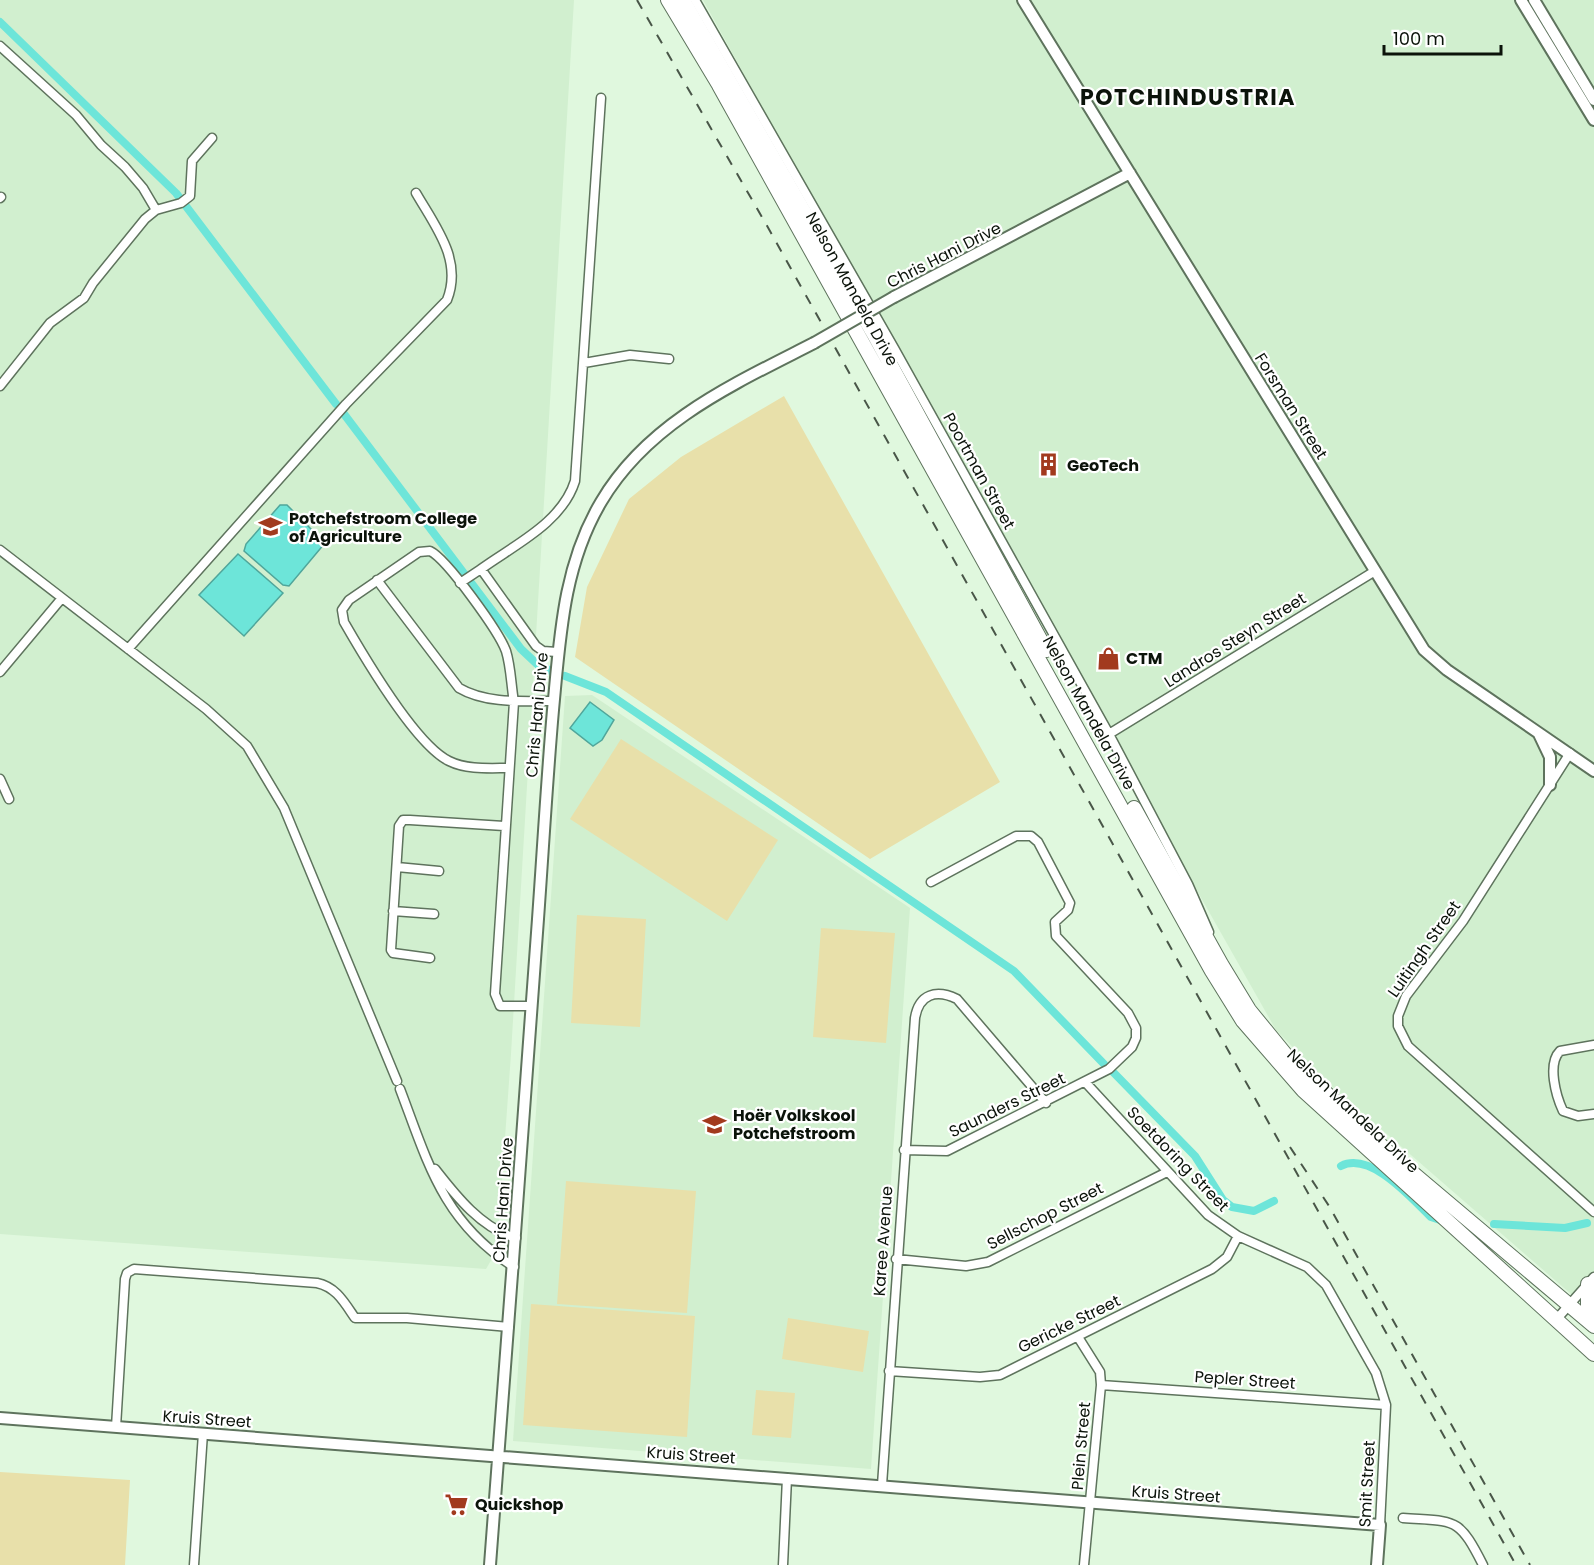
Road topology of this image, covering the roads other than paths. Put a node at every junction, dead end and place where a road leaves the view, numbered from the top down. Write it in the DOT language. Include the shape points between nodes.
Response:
graph roads {
  1 [pos="668,0"];
  2 [pos="683,0"];
  3 [pos="695,0"];
  4 [pos="1023,0"];
  5 [pos="1521,0"];
  6 [pos="1534,0"];
  7 [pos="0,46"];
  8 [pos="601,98"];
  9 [pos="1594,99"];
  10 [pos="1594,120"];
  11 [pos="212,138"];
  12 [pos="1130,173"];
  13 [pos="416,193"];
  14 [pos="156,210"];
  15 [pos="669,358"];
  16 [pos="584,363"];
  17 [pos="0,386"];
  18 [pos="0,550"];
  19 [pos="481,569"];
  20 [pos="1375,571"];
  21 [pos="377,580"];
  22 [pos="465,580"];
  23 [pos="62,598"];
  24 [pos="128,649"];
  25 [pos="557,652"];
  26 [pos="0,672"];
  27 [pos="554,701"];
  28 [pos="514,702"];
  29 [pos="1536,730"];
  30 [pos="1109,734"];
  31 [pos="1570,753"];
  32 [pos="509,768"];
  33 [pos="1594,771"];
  34 [pos="0,779"];
  35 [pos="1550,785"];
  36 [pos="9,799"];
  37 [pos="504,826"];
  38 [pos="397,867"];
  39 [pos="439,871"];
  40 [pos="931,882"];
  41 [pos="393,911"];
  42 [pos="434,914"];
  43 [pos="430,958"];
  44 [pos="1221,964"];
  45 [pos="531,1006"];
  46 [pos="1594,1045"];
  47 [pos="1086,1083"];
  48 [pos="1046,1103"];
  49 [pos="1594,1114"];
  50 [pos="904,1150"];
  51 [pos="426,1157"];
  52 [pos="1167,1172"];
  53 [pos="1594,1212"];
  54 [pos="1238,1236"];
  55 [pos="516,1238"];
  56 [pos="896,1259"];
  57 [pos="514,1267"];
  58 [pos="1591,1281"];
  59 [pos="1570,1305"];
  60 [pos="1555,1321"];
  61 [pos="1594,1326"];
  62 [pos="508,1327"];
  63 [pos="1078,1336"];
  64 [pos="1594,1354"];
  65 [pos="889,1371"];
  66 [pos="1101,1385"];
  67 [pos="1386,1405"];
  68 [pos="0,1418"];
  69 [pos="116,1427"];
  70 [pos="203,1433"];
  71 [pos="498,1456"];
  72 [pos="787,1478"];
  73 [pos="882,1485"];
  74 [pos="1091,1503"];
  75 [pos="1403,1518"];
  76 [pos="1380,1525"];
  77 [pos="194,1565"];
  78 [pos="490,1565"];
  79 [pos="783,1565"];
  80 [pos="1084,1565"];
  81 [pos="1377,1565"];
  82 [pos="1483,1565"];
  1 -- 60 [label="highway, Nelson Mandela Drive" via="765,167 1206,961 1243,1020 1303,1090"];
  2 -- 44 [label="highway, Nelson Mandela Drive" via="875,336"];
  3 -- 30 [label="street, Poortman Street"];
  4 -- 12 [label="street, Forsman Street"];
  5 -- 10 [label="street"];
  6 -- 9 [label="street"];
  7 -- 14 [label="street" via="126,167"];
  8 -- 16 [label="street"];
  11 -- 14 [label="street" via="192,161 191,190 183,202"];
  12 -- 20 [label="street, Forsman Street"];
  12 -- 25 [label="street, Chris Hani Drive, bridge" via="894,297 693,408 660,432 624,469 598,508 578,549"];
  13 -- 24 [label="street" via="448,246 452,279 447,300 338,412"];
  14 -- 17 [label="street" via="130,237 84,298 50,323"];
  15 -- 16 [label="street" via="630,355"];
  16 -- 19 [label="street" via="572,491 553,517"];
  18 -- 23 [label="street"];
  19 -- 22 [label="street"];
  19 -- 25 [label="street" via="536,646"];
  20 -- 29 [label="street, Forsman Street" via="1435,662"];
  20 -- 30 [label="street, Landros Steyn Street"];
  21 -- 22 [label="street" via="425,550 437,554"];
  21 -- 28 [label="street" via="453,683 472,694"];
  21 -- 32 [label="street" via="345,604 342,615 401,709 418,733 448,761 470,767"];
  22 -- 28 [label="street" via="502,643"];
  23 -- 24 [label="street"];
  23 -- 26 [label="street"];
  24 -- 51 [label="street" via="232,731 256,758 299,840"];
  25 -- 27 [label="street, Chris Hani Drive"];
  27 -- 28 [label="street"];
  27 -- 45 [label="street, Chris Hani Drive"];
  28 -- 32 [label="street"];
  29 -- 31 [label="street, Forsman Street"];
  29 -- 35 [label="street" via="1550,757"];
  30 -- 44 [label="street, Poortman Street" via="1193,893"];
  31 -- 33 [label="street, Forsman Street"];
  31 -- 35 [label="street, Luitingh Street"];
  32 -- 37 [label="street"];
  34 -- 36 [label="street"];
  35 -- 53 [label="street, Luitingh Street" via="1463,921 1406,996 1398,1026 1408,1046"];
  37 -- 38 [label="street" via="403,820 399,826"];
  37 -- 45 [label="street" via="496,1000 504,1007"];
  38 -- 39 [label="street"];
  38 -- 41 [label="street"];
  40 -- 47 [label="street, Saunders Street" via="1016,836 1031,836 1038,842 1070,903 1055,922 1056,936 1128,1013 1136,1028 1137,1038 1132,1047 1109,1069"];
  41 -- 42 [label="street"];
  41 -- 43 [label="street" via="393,954"];
  44 -- 59 [label="highway, Nelson Mandela Drive" via="1260,1026 1316,1085 1452,1208"];
  45 -- 55 [label="street, Chris Hani Drive"];
  46 -- 49 [label="street" via="1560,1051 1553,1063 1563,1111 1578,1116"];
  47 -- 48 [label="street, Saunders Street"];
  47 -- 52 [label="street, Soetdoring Street"];
  48 -- 50 [label="street, Saunders Street" via="947,1151"];
  48 -- 50 [label="street, Karee Avenue" via="957,999 938,993 928,995 921,1001 915,1018"];
  50 -- 56 [label="street, Karee Avenue"];
  51 -- 55 [label="street" via="480,1218"];
  51 -- 57 [label="street" via="455,1215 475,1238"];
  52 -- 54 [label="street, Soetdoring Street" via="1208,1215"];
  52 -- 56 [label="street, Sellschop Street" via="988,1262 966,1266"];
  54 -- 63 [label="street, Gericke Street" via="1227,1257 1212,1269"];
  54 -- 67 [label="street, Soetdoring Street" via="1319,1276 1376,1372"];
  55 -- 57 [label="street, Chris Hani Drive"];
  56 -- 65 [label="street, Karee Avenue"];
  57 -- 62 [label="street, Chris Hani Drive"];
  58 -- 59 [label="street"];
  58 -- 61 [label="highway" via="1588,1307"];
  59 -- 60 [label="street"];
  59 -- 61 [label="highway, Nelson Mandela Drive"];
  60 -- 64 [label="highway, Nelson Mandela Drive"];
  62 -- 69 [label="street" via="407,1318 355,1318 327,1285 134,1269 125,1279"];
  62 -- 71 [label="street, Chris Hani Drive"];
  63 -- 65 [label="street, Gericke Street" via="991,1377"];
  63 -- 66 [label="street, Plein Street" via="1100,1372"];
  65 -- 73 [label="street, Karee Avenue"];
  66 -- 67 [label="street, Pepler Street"];
  66 -- 74 [label="street, Plein Street"];
  67 -- 76 [label="street, Smit Street"];
  68 -- 69 [label="street, Kruis Street"];
  69 -- 70 [label="street, Kruis Street"];
  70 -- 71 [label="street, Kruis Street"];
  70 -- 77 [label="street"];
  71 -- 72 [label="street, Kruis Street"];
  71 -- 78 [label="street, Chris Hani Drive"];
  72 -- 73 [label="street, Kruis Street"];
  72 -- 79 [label="street"];
  73 -- 74 [label="street, Kruis Street"];
  74 -- 76 [label="street, Kruis Street"];
  74 -- 80 [label="street, Plein Street"];
  75 -- 82 [label="street" via="1447,1521 1461,1527"];
  76 -- 81 [label="street, Smit Street"];
}
